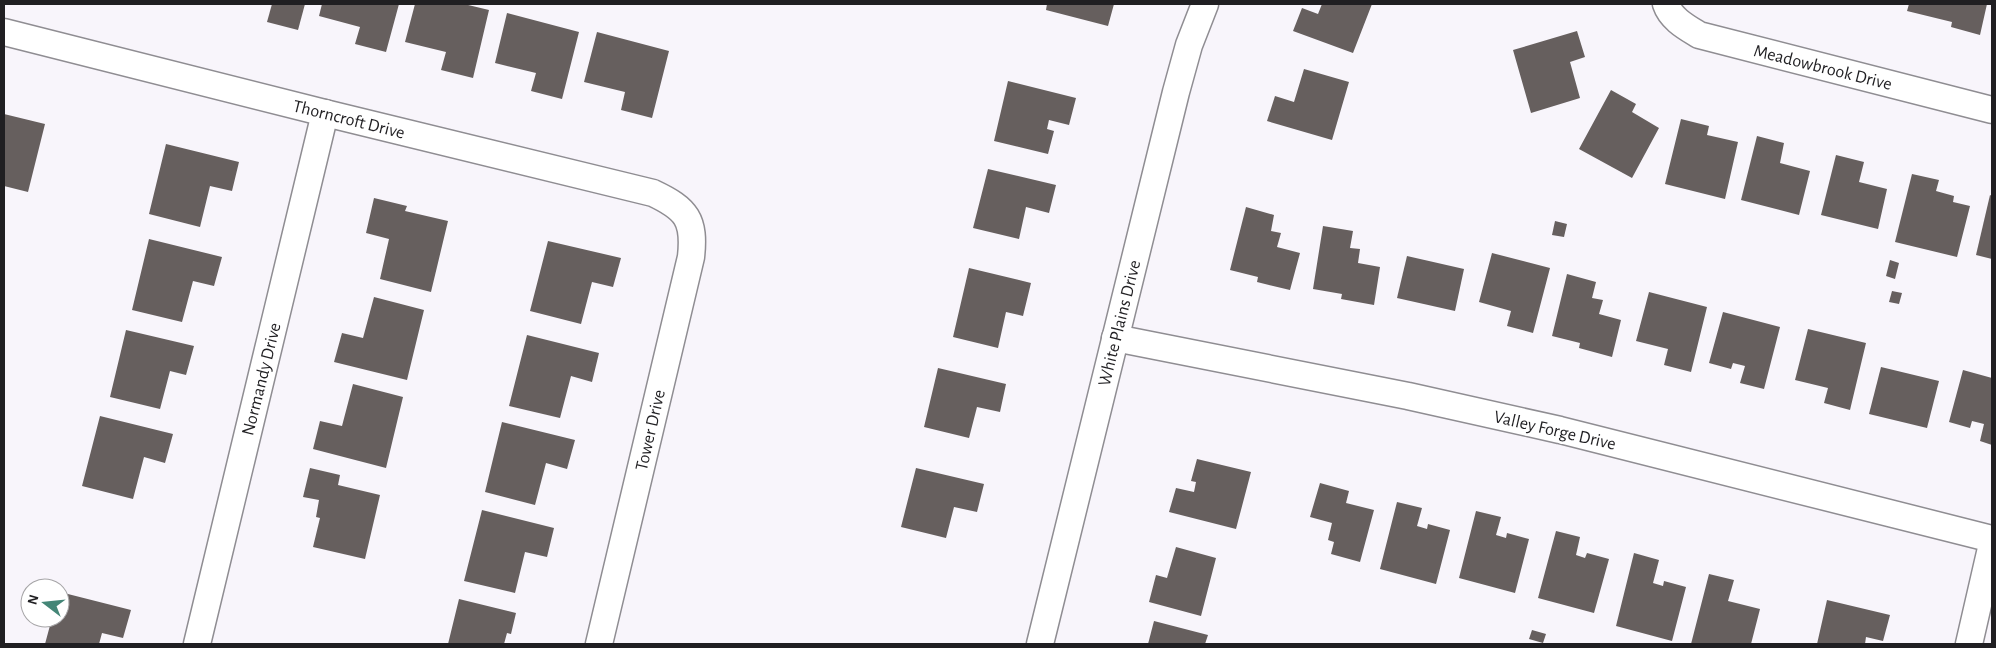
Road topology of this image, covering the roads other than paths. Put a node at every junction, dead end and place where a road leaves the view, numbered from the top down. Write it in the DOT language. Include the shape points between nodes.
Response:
graph roads {
  1 [pos="1205,4"];
  2 [pos="1666,4"];
  3 [pos="4,32"];
  4 [pos="1992,110"];
  5 [pos="325,114"];
  6 [pos="688,216"];
  7 [pos="1114,338"];
  8 [pos="1992,538"];
  9 [pos="1992,544"];
  10 [pos="197,644"];
  11 [pos="599,644"];
  12 [pos="1040,644"];
  13 [pos="1969,644"];
  1 -- 7 [label="street, White Plains Drive" via="1176,92"];
  2 -- 4 [label="street, Meadowbrook Drive" via="1681,24 1699,35"];
  3 -- 5 [label="street, Thorncroft Drive"];
  5 -- 6 [label="street, Thorncroft Drive" via="653,193 671,201"];
  5 -- 10 [label="street, Normandy Drive"];
  6 -- 11 [label="street, Tower Drive" via="693,240 691,257"];
  7 -- 8 [label="street, Valley Forge Drive" via="1408,396 1560,430"];
  7 -- 12 [label="street, White Plains Drive"];
  9 -- 13 [label="street"];
}
